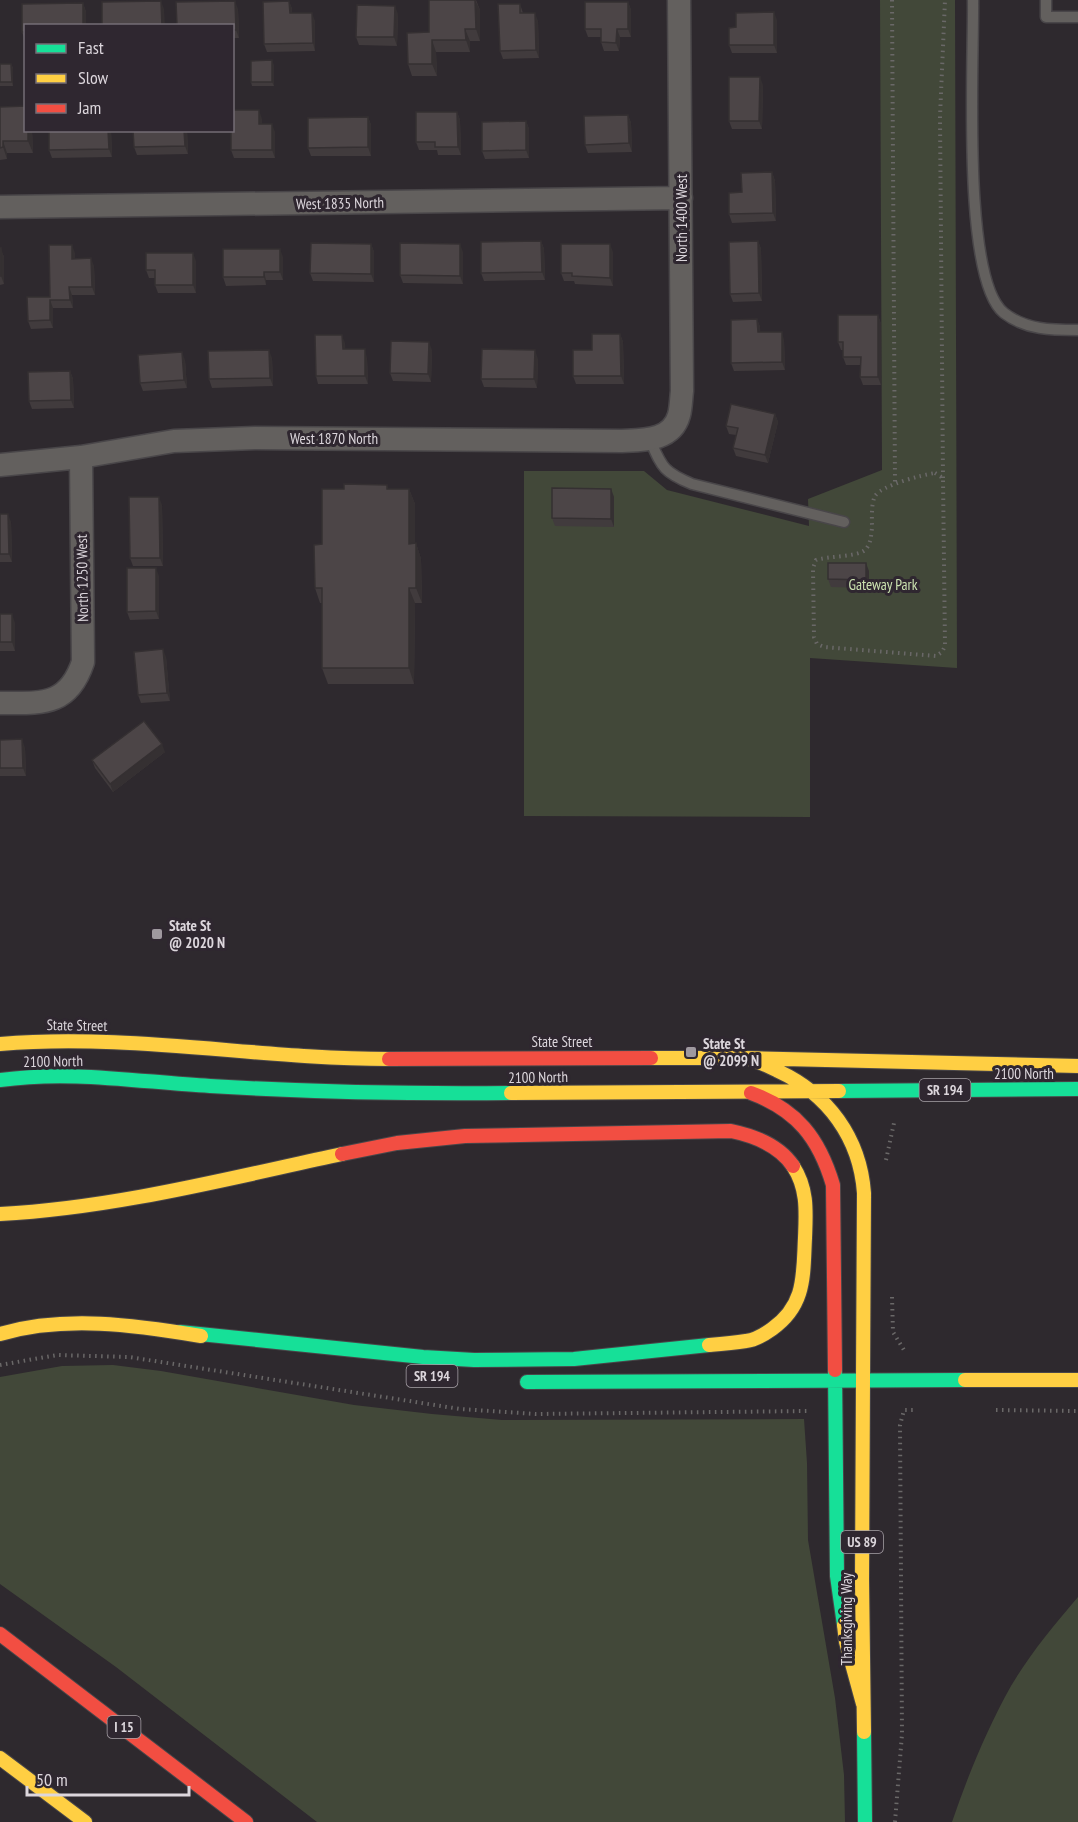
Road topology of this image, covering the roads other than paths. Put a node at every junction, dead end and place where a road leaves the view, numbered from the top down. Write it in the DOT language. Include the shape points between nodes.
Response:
graph roads {
  1 [pos="679,0"];
  2 [pos="973,0"];
  3 [pos="1046,0"];
  4 [pos="1078,17"];
  5 [pos="681,198"];
  6 [pos="0,207"];
  7 [pos="1078,330"];
  8 [pos="659,436"];
  9 [pos="81,458"];
  10 [pos="0,465"];
  11 [pos="844,522"];
  12 [pos="0,703"];
  13 [pos="0,1044"];
  14 [pos="744,1058"];
  15 [pos="1078,1066"];
  16 [pos="0,1080"];
  17 [pos="1078,1089"];
  18 [pos="812,1090"];
  19 [pos="742,1091"];
  20 [pos="710,1092"];
  21 [pos="645,1105"];
  22 [pos="473,1122"];
  23 [pos="397,1143"];
  24 [pos="0,1214"];
  25 [pos="0,1322"];
  26 [pos="32,1326"];
  27 [pos="180,1332"];
  28 [pos="0,1334"];
  29 [pos="337,1362"];
  30 [pos="835,1380"];
  31 [pos="863,1380"];
  32 [pos="1078,1380"];
  33 [pos="514,1381"];
  34 [pos="0,1634"];
  35 [pos="862,1704"];
  36 [pos="0,1758"];
  37 [pos="85,1822"];
  38 [pos="246,1822"];
  39 [pos="865,1822"];
  1 -- 5 [label="street, North 1400 West"];
  2 -- 7 [label="lane" via="973,188 985,274 1003,312 1042,329"];
  3 -- 4 [label="lane" via="1046,17"];
  5 -- 6 [label="street, West 1835 North"];
  5 -- 8 [label="street, North 1400 West" via="682,391 679,417"];
  8 -- 9 [label="street, West 1870 North" via="174,441"];
  8 -- 11 [label="lane" via="662,466 672,476"];
  9 -- 10 [label="street, West 1870 North"];
  9 -- 12 [label="street, North 1250 West" via="83,662 78,679 66,692 50,700"];
  13 -- 14 [label="main road, State Street / US 89" via="112,1042 361,1059"];
  14 -- 15 [label="main road"];
  14 -- 18 [label="main road, State Street / US 89" via="768,1065"];
  16 -- 20 [label="main road, 2100 North / SR 194" via="50,1075 108,1077 392,1094"];
  17 -- 18 [label="main road, 2100 North / SR 194"];
  18 -- 19 [label="main road, 2100 North / SR 194"];
  18 -- 31 [label="main road, State Street / US 89" via="843,1125 862,1174"];
  19 -- 20 [label="main road, 2100 North / SR 194"];
  19 -- 30 [label="main road" via="775,1103 797,1119 814,1139 829,1168 835,1202"];
  20 -- 21 [label="main road"];
  22 -- 23 [label="main road" via="439,1127"];
  23 -- 24 [label="main road" via="162,1192 41,1212"];
  23 -- 27 [label="main road" via="465,1136 731,1131 760,1137 785,1155 804,1189 804,1281 800,1295 774,1329 749,1341 574,1359 423,1357"];
  25 -- 26 [label="main road"];
  26 -- 27 [label="main road" via="86,1325"];
  26 -- 28 [label="main road"];
  27 -- 29 [label="main road"];
  30 -- 31 [label="main road"];
  30 -- 33 [label="main road"];
  30 -- 35 [label="main road" via="837,1576 846,1642"];
  31 -- 32 [label="main road"];
  31 -- 35 [label="main road, Thanksgiving Way / US 89"];
  34 -- 38 [label="main road, I 15"];
  35 -- 39 [label="main road, Thanksgiving Way / US 89"];
  36 -- 37 [label="main road"];
}
